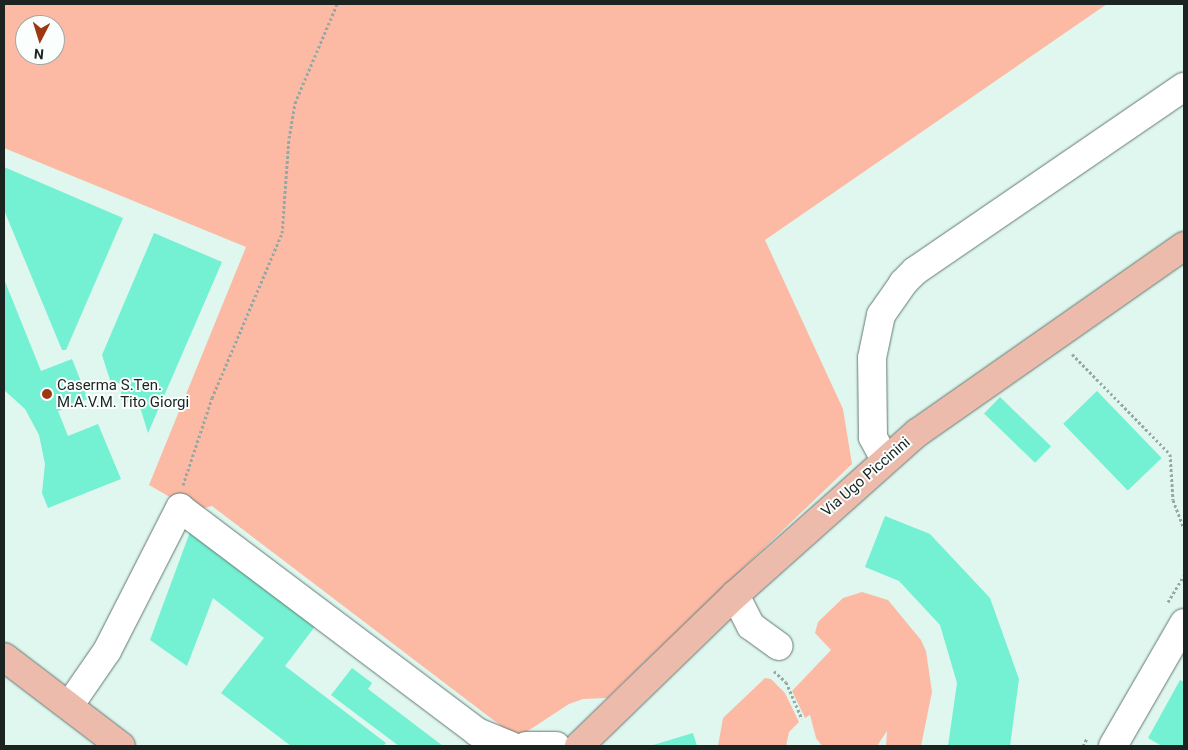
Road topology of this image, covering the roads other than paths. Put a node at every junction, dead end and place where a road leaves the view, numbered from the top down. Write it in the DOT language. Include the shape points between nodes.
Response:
graph roads {
  1 [pos="1184,87"];
  2 [pos="1184,246"];
  3 [pos="885,460"];
  4 [pos="1180,640"];
  5 [pos="4,657"];
  6 [pos="69,706"];
  7 [pos="1119,744"];
  8 [pos="121,746"];
  9 [pos="512,746"];
  10 [pos="556,746"];
  11 [pos="579,746"];
  1 -- 3 [label="lane" via="915,271 903,283 881,315 872,351 873,437"];
  2 -- 3 [label="main road, Via Ugo Piccinini" via="943,413"];
  3 -- 11 [label="main road, Via Ugo Piccinini" via="735,595"];
  4 -- 7 [label="lane"];
  5 -- 6 [label="main road"];
  6 -- 8 [label="main road"];
  6 -- 9 [label="lane" via="107,651 180,508 477,732"];
  9 -- 10 [label="lane"];
}
